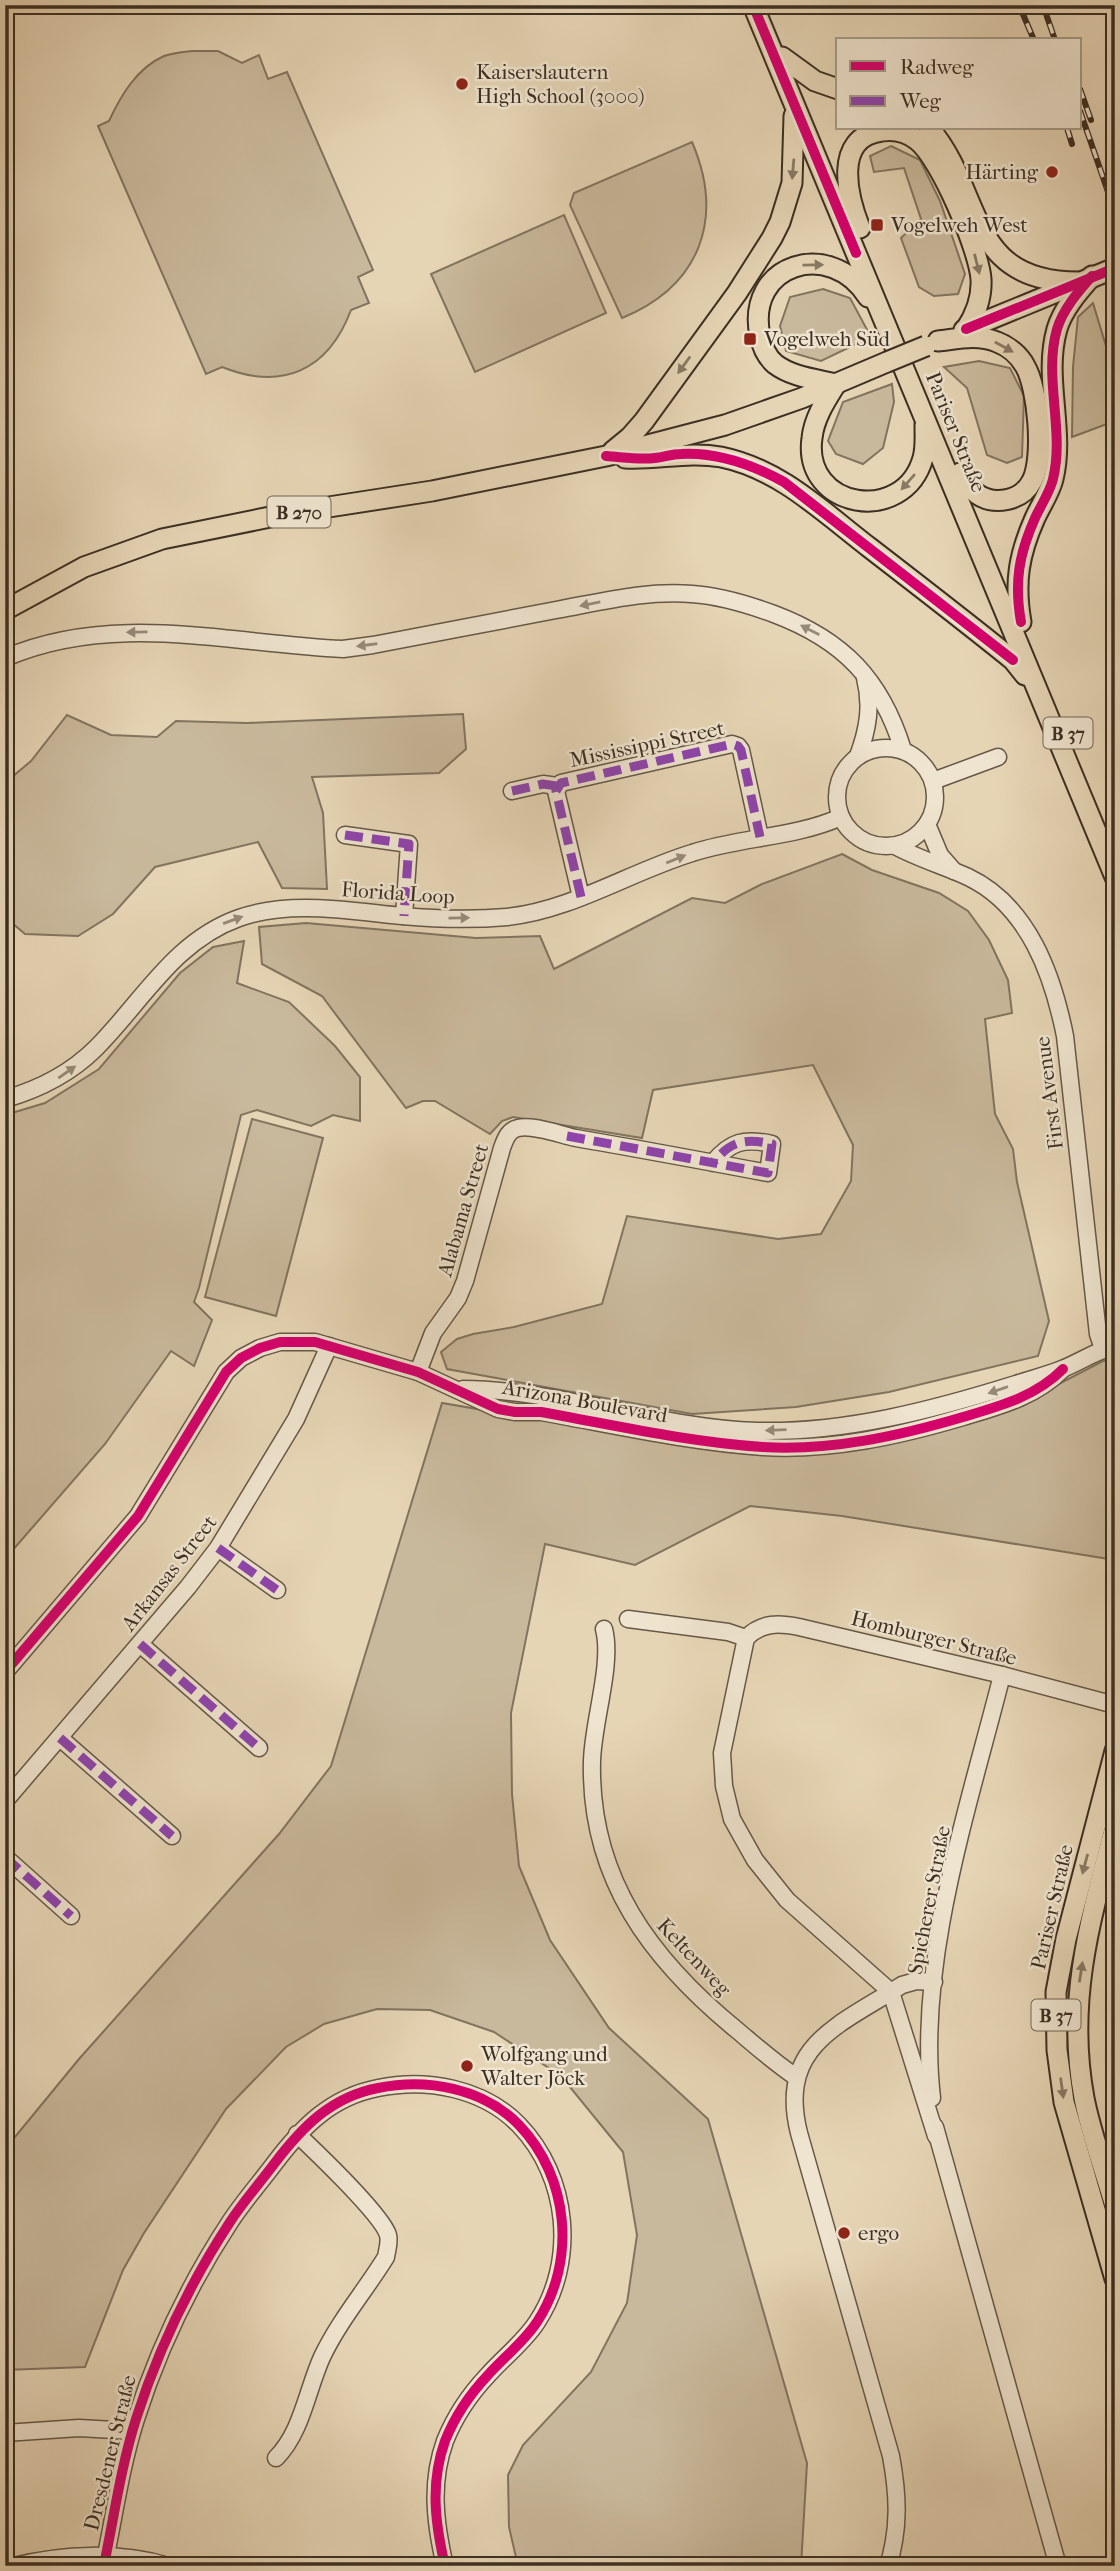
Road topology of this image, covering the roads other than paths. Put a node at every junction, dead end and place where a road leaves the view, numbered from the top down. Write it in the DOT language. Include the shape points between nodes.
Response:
graph roads {
  1 [pos="753,5"];
  2 [pos="761,5"];
  3 [pos="782,57"];
  4 [pos="836,88"];
  5 [pos="793,101"];
  6 [pos="930,130"];
  7 [pos="1115,268"];
  8 [pos="1085,279"];
  9 [pos="966,329"];
  10 [pos="932,343"];
  11 [pos="896,351"];
  12 [pos="836,384"];
  13 [pos="925,418"];
  14 [pos="606,456"];
  15 [pos="960,473"];
  16 [pos="5,610"];
  17 [pos="1021,622"];
  18 [pos="5,658"];
  19 [pos="864,672"];
  20 [pos="1041,699"];
  21 [pos="903,750"];
  22 [pos="858,756"];
  23 [pos="998,757"];
  24 [pos="933,781"];
  25 [pos="557,786"];
  26 [pos="512,791"];
  27 [pos="841,817"];
  28 [pos="928,824"];
  29 [pos="345,835"];
  30 [pos="760,836"];
  31 [pos="1115,845"];
  32 [pos="895,846"];
  33 [pos="956,873"];
  34 [pos="1115,877"];
  35 [pos="581,897"];
  36 [pos="404,916"];
  37 [pos="5,1099"];
  38 [pos="713,1163"];
  39 [pos="329,1346"];
  40 [pos="1109,1348"];
  41 [pos="1063,1369"];
  42 [pos="418,1372"];
  43 [pos="457,1389"];
  44 [pos="819,1427"];
  45 [pos="811,1445"];
  46 [pos="218,1548"];
  47 [pos="277,1590"];
  48 [pos="628,1619"];
  49 [pos="604,1629"];
  50 [pos="746,1638"];
  51 [pos="140,1644"];
  52 [pos="5,1672"];
  53 [pos="1002,1675"];
  54 [pos="1115,1705"];
  55 [pos="60,1738"];
  56 [pos="259,1748"];
  57 [pos="1115,1751"];
  58 [pos="5,1801"];
  59 [pos="1115,1827"];
  60 [pos="172,1836"];
  61 [pos="5,1857"];
  62 [pos="71,1916"];
  63 [pos="934,1982"];
  64 [pos="891,1992"];
  65 [pos="796,2077"];
  66 [pos="298,2134"];
  67 [pos="936,2136"];
  68 [pos="1115,2206"];
  69 [pos="1115,2279"];
  70 [pos="132,2431"];
  71 [pos="5,2433"];
  72 [pos="276,2458"];
  73 [pos="106,2555"];
  74 [pos="14,2566"];
  75 [pos="168,2566"];
  76 [pos="445,2566"];
  77 [pos="888,2566"];
  78 [pos="1058,2566"];
  1 -- 5 [label="main road, Pariser Straße"];
  2 -- 3 [label="main road, Pariser Straße"];
  3 -- 4 [label="main road" via="815,81"];
  3 -- 11 [label="main road, Pariser Straße" via="891,316"];
  5 -- 11 [label="main road, Pariser Straße"];
  5 -- 14 [label="main road, one-way" via="792,183 772,238 644,421"];
  6 -- 8 [label="main road" via="948,154 988,243 1002,257 1053,282"];
  7 -- 8 [label="main road, B 270"];
  8 -- 9 [label="main road, B 270"];
  8 -- 17 [label="main road" via="1057,327 1052,352 1056,458 1053,480 1017,575"];
  9 -- 10 [label="main road, B 270"];
  11 -- 9 [label="main road, one-way" via="901,324 848,194 848,162 853,150 878,131 902,132 919,141 944,177 979,262 980,293"];
  10 -- 11 [label="main road, B 270, bridge"];
  10 -- 15 [label="main road, one-way" via="970,337 995,341 1025,365 1034,392 1038,459 1031,484 1017,496 997,501 975,492"];
  11 -- 12 [label="main road, B 270"];
  12 -- 11 [label="main road, one-way" via="795,374 767,354 759,328 761,300 781,273 820,263 857,282"];
  11 -- 13 [label="main road, Pariser Straße / B 37"];
  11 -- 15 [label="main road, Pariser Straße / B 37"];
  13 -- 12 [label="main road, one-way" via="923,461 905,488 866,502 842,496 817,472 811,449 816,420"];
  12 -- 14 [label="main road, B 270" via="725,425"];
  13 -- 20 [label="main road, Pariser Straße / B 37"];
  14 -- 16 [label="main road, B 270" via="162,539 84,567"];
  14 -- 20 [label="main road" via="698,454 761,469 784,482 1013,660"];
  15 -- 17 [label="main road, Pariser Straße / B 37"];
  17 -- 31 [label="main road, Pariser Straße / B 37"];
  19 -- 18 [label="street, one-way" via="816,632 739,601 690,594 640,594 342,649 134,632 57,641"];
  19 -- 21 [label="street" via="891,717"];
  19 -- 22 [label="street" via="869,718"];
  20 -- 34 [label="main road, Pariser Straße / B 37"];
  21 -- 22 [label="street" via="887,747"];
  21 -- 24 [label="street" via="922,762"];
  22 -- 27 [label="street" via="838,783"];
  23 -- 24 [label="street"];
  24 -- 28 [label="street" via="935,803"];
  25 -- 26 [label="street, Mississippi Street"];
  25 -- 30 [label="street, Mississippi Street" via="732,744 741,750"];
  25 -- 35 [label="street, Mississippi Street"];
  27 -- 30 [label="street, Florida Loop"];
  27 -- 32 [label="street" via="857,837"];
  28 -- 32 [label="street"];
  28 -- 33 [label="street, First Avenue" via="940,855"];
  29 -- 36 [label="street" via="409,844"];
  35 -- 30 [label="street, Florida Loop, one-way" via="691,853"];
  32 -- 33 [label="street, First Avenue"];
  33 -- 40 [label="street, First Avenue" via="989,891 1010,911 1045,964 1058,1000 1098,1334"];
  36 -- 35 [label="street, Florida Loop, one-way" via="509,916"];
  37 -- 36 [label="street, Florida Loop, one-way" via="29,1093 74,1068 183,951 219,926 242,917 298,909"];
  38 -- 42 [label="street, Alabama Street" via="529,1128 512,1130 502,1148 465,1281 433,1333"];
  39 -- 42 [label="street, Arizona Boulevard"];
  39 -- 46 [label="street, Arkansas Street" via="296,1419"];
  39 -- 52 [label="street, Arizona Boulevard" via="304,1341 270,1344 233,1364 138,1516"];
  40 -- 41 [label="street, Arizona Boulevard"];
  41 -- 44 [label="street, Arizona Boulevard, one-way" via="927,1409"];
  41 -- 45 [label="street, Arizona Boulevard" via="1033,1393 945,1422 877,1439"];
  42 -- 43 [label="street, Arizona Boulevard"];
  44 -- 43 [label="street, Arizona Boulevard, one-way" via="716,1428 503,1390"];
  43 -- 45 [label="street, Arizona Boulevard" via="515,1412 541,1412 696,1440 765,1447"];
  44 -- 45 [label="street" via="810,1437"];
  46 -- 47 [label="street"];
  46 -- 51 [label="street, Arkansas Street"];
  48 -- 50 [label="street"];
  49 -- 65 [label="street, Keltenweg" via="607,1655 593,1740 593,1778 597,1819 623,1900 654,1949 695,1995"];
  50 -- 53 [label="street, Homburger Straße" via="762,1626 783,1624"];
  50 -- 64 [label="street" via="722,1753 732,1819 755,1860 787,1900"];
  51 -- 55 [label="street, Arkansas Street"];
  51 -- 56 [label="street"];
  53 -- 54 [label="street, Homburger Straße"];
  53 -- 63 [label="street, Spicherer Straße" via="944,1906"];
  55 -- 58 [label="street, Arkansas Street"];
  55 -- 60 [label="street"];
  57 -- 69 [label="main road, Pariser Straße / B 37, one-way" via="1056,1992 1064,2102"];
  68 -- 59 [label="main road, Pariser Straße / B 37, one-way" via="1084,2098 1078,1993"];
  61 -- 62 [label="street"];
  63 -- 64 [label="street" via="909,1983"];
  63 -- 67 [label="street, Spicherer Straße" via="928,2049"];
  64 -- 65 [label="street" via="818,2040"];
  64 -- 67 [label="street, Spicherer Straße"];
  65 -- 77 [label="street" via="796,2123 891,2456 898,2509"];
  66 -- 70 [label="street, Dresdener Straße" via="231,2221 200,2271 153,2371"];
  66 -- 72 [label="street" via="376,2217 388,2235 388,2246 386,2257 323,2356 287,2447"];
  66 -- 76 [label="street, Dresdener Straße" via="329,2107 366,2090 405,2083 442,2086 500,2109 528,2135 558,2194 563,2240 547,2304 520,2344 469,2397 444,2445 434,2491"];
  67 -- 78 [label="street, Spicherer Straße"];
  70 -- 71 [label="street" via="79,2428"];
  70 -- 73 [label="street, Dresdener Straße"];
  73 -- 74 [label="street"];
  73 -- 75 [label="street"];
}
